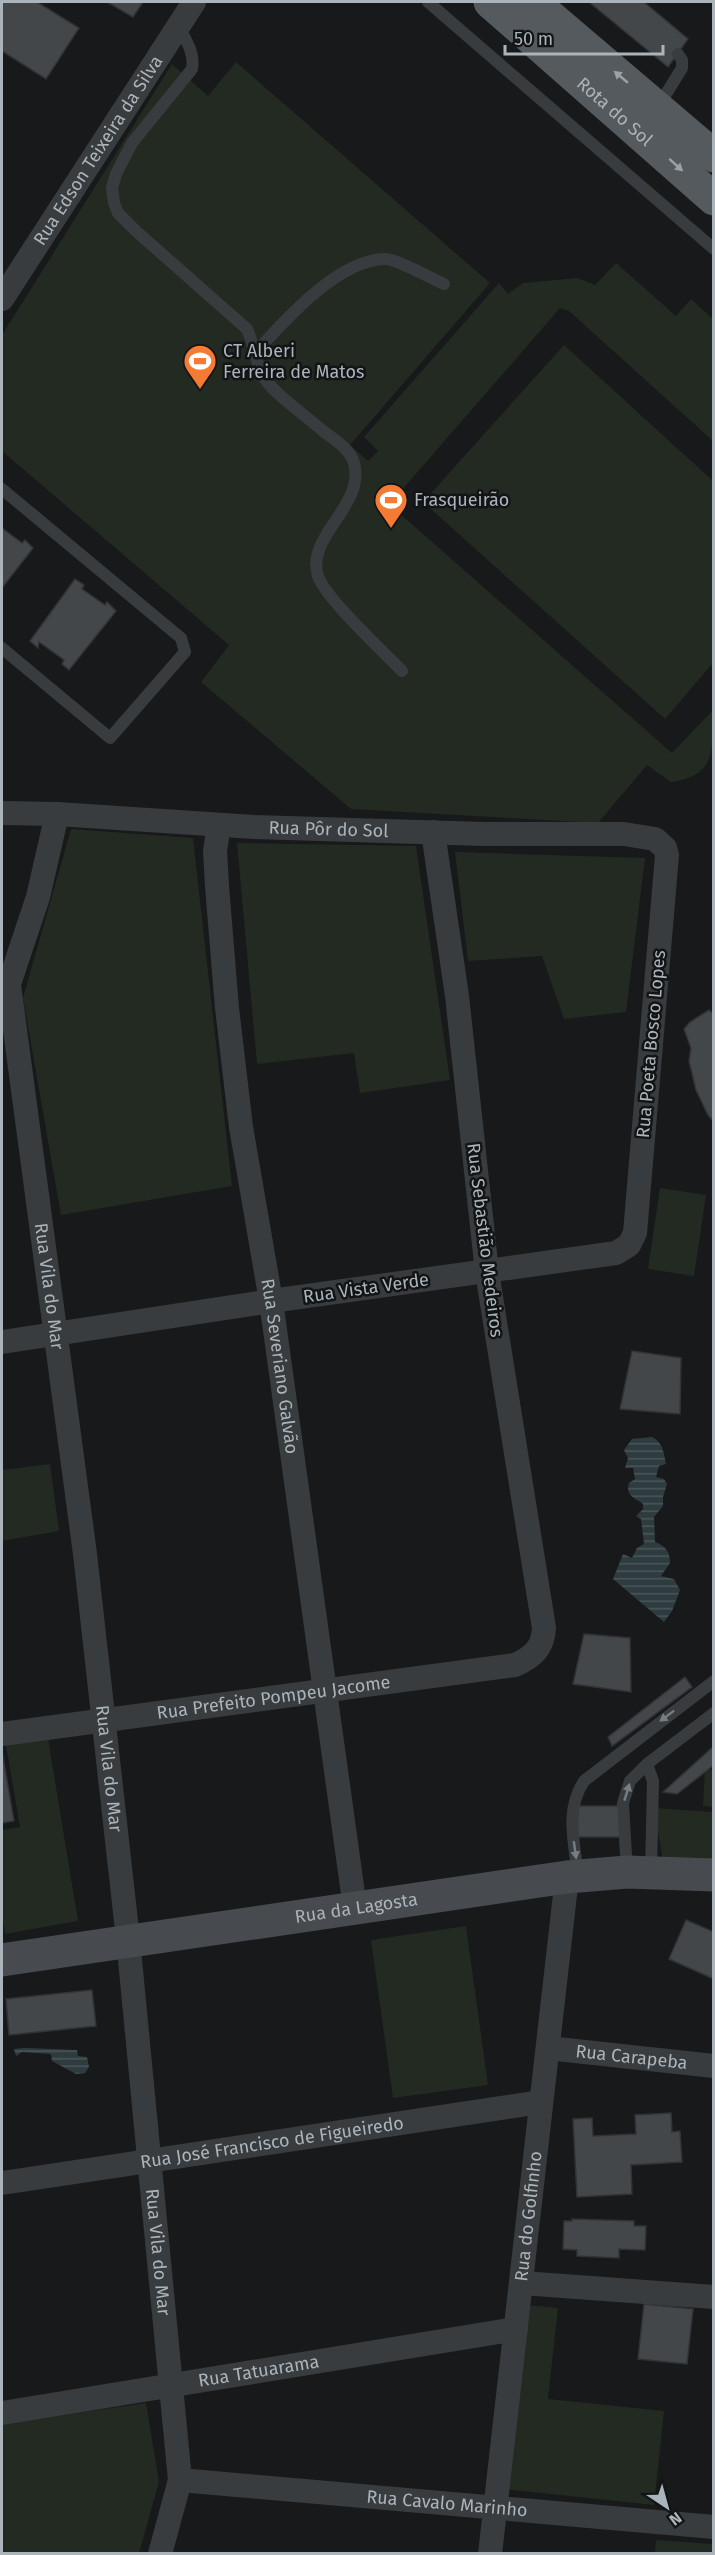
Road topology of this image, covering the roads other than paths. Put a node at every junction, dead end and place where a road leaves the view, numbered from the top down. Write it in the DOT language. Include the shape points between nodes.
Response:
graph roads {
  1 [pos="194,2"];
  2 [pos="428,2"];
  3 [pos="490,2"];
  4 [pos="533,2"];
  5 [pos="178,26"];
  6 [pos="678,54"];
  7 [pos="658,108"];
  8 [pos="708,146"];
  9 [pos="714,199"];
  10 [pos="714,249"];
  11 [pos="444,284"];
  12 [pos="2,299"];
  13 [pos="256,352"];
  14 [pos="2,489"];
  15 [pos="2,648"];
  16 [pos="402,671"];
  17 [pos="2,813"];
  18 [pos="57,814"];
  19 [pos="219,825"];
  20 [pos="433,832"];
  21 [pos="655,839"];
  22 [pos="5,995"];
  23 [pos="623,1249"];
  24 [pos="487,1272"];
  25 [pos="271,1301"];
  26 [pos="55,1333"];
  27 [pos="2,1342"];
  28 [pos="541,1646"];
  29 [pos="714,1680"];
  30 [pos="326,1689"];
  31 [pos="714,1713"];
  32 [pos="103,1720"];
  33 [pos="2,1734"];
  34 [pos="647,1764"];
  35 [pos="639,1873"];
  36 [pos="714,1875"];
  37 [pos="573,1876"];
  38 [pos="355,1908"];
  39 [pos="128,1939"];
  40 [pos="2,1960"];
  41 [pos="548,2048"];
  42 [pos="714,2066"];
  43 [pos="541,2102"];
  44 [pos="150,2161"];
  45 [pos="2,2183"];
  46 [pos="522,2283"];
  47 [pos="714,2297"];
  48 [pos="516,2329"];
  49 [pos="170,2388"];
  50 [pos="2,2414"];
  51 [pos="180,2480"];
  52 [pos="496,2506"];
  53 [pos="714,2527"];
  54 [pos="160,2553"];
  55 [pos="490,2553"];
  1 -- 5 [label="street, Rua Edson Teixeira da Silva"];
  2 -- 10 [label="lane"];
  3 -- 9 [label="main road, Rota do Sol, one-way"];
  7 -- 4 [label="main road, Rota do Sol, one-way"];
  5 -- 12 [label="street, Rua Edson Teixeira da Silva"];
  5 -- 13 [label="lane" via="190,49 192,69 132,143 116,174 112,188 114,203 118,213 136,231 247,329"];
  6 -- 7 [label="lane" via="682,68"];
  7 -- 8 [label="main road, Rota do Sol"];
  11 -- 13 [label="lane" via="386,258 352,266 298,306"];
  13 -- 16 [label="lane" via="263,377 351,456 354,491 320,549 316,560 318,577 337,604"];
  14 -- 15 [label="lane" via="182,639 185,651 110,738"];
  17 -- 18 [label="street, Rua Pôr do Sol"];
  18 -- 19 [label="street, Rua Pôr do Sol"];
  18 -- 22 [label="street" via="38,897"];
  19 -- 20 [label="street, Rua Pôr do Sol"];
  19 -- 25 [label="street, Rua Severiano Galvão" via="215,851 227,1008 241,1127"];
  20 -- 21 [label="street, Rua Pôr do Sol" via="624,834"];
  20 -- 24 [label="street, Rua Sebastião Medeiros" via="457,996"];
  21 -- 23 [label="street, Rua Poeta Bosco Lopes" via="667,855 635,1233"];
  22 -- 26 [label="street, Rua Vila do Mar"];
  23 -- 24 [label="street, Rua Vista Verde"];
  24 -- 25 [label="street, Rua Vista Verde"];
  24 -- 28 [label="street, Rua Sebastião Medeiros" via="544,1628"];
  25 -- 26 [label="street, Rua Vista Verde"];
  25 -- 30 [label="street, Rua Severiano Galvão"];
  26 -- 27 [label="street, Rua Vista Verde"];
  26 -- 32 [label="street, Rua Vila do Mar"];
  28 -- 30 [label="street, Rua Prefeito Pompeu Jacome" via="534,1655 515,1665"];
  29 -- 37 [label="lane, one-way" via="584,1781 573,1801"];
  30 -- 32 [label="street, Rua Prefeito Pompeu Jacome"];
  30 -- 38 [label="street, Rua Severiano Galvão"];
  31 -- 34 [label="lane"];
  32 -- 33 [label="street, Rua Prefeito Pompeu Jacome"];
  32 -- 39 [label="street, Rua Vila do Mar"];
  34 -- 35 [label="lane" via="653,1781"];
  35 -- 34 [label="lane, one-way" via="623,1803 630,1781"];
  35 -- 36 [label="street, Rua da Lagosta"];
  35 -- 37 [label="street, Rua da Lagosta"];
  37 -- 38 [label="street, Rua da Lagosta"];
  37 -- 41 [label="street, Rua do Golfinho"];
  38 -- 39 [label="street, Rua da Lagosta"];
  39 -- 40 [label="street, Rua da Lagosta"];
  39 -- 44 [label="street, Rua Vila do Mar"];
  41 -- 42 [label="street, Rua Carapeba"];
  41 -- 43 [label="street, Rua do Golfinho"];
  43 -- 44 [label="street, Rua José Francisco de Figueiredo"];
  43 -- 46 [label="street, Rua do Golfinho"];
  44 -- 45 [label="street, Rua José Francisco de Figueiredo"];
  44 -- 49 [label="street, Rua Vila do Mar"];
  46 -- 47 [label="street"];
  46 -- 48 [label="street, Rua do Golfinho"];
  48 -- 49 [label="street, Rua Tatuarama"];
  48 -- 52 [label="street, Rua do Golfinho"];
  49 -- 50 [label="street, Rua Tatuarama"];
  49 -- 51 [label="street, Rua Vila do Mar"];
  51 -- 52 [label="street, Rua Cavalo Marinho"];
  51 -- 54 [label="street, Rua Vila do Mar"];
  52 -- 53 [label="street, Rua Cavalo Marinho"];
  52 -- 55 [label="street, Rua do Golfinho"];
}
